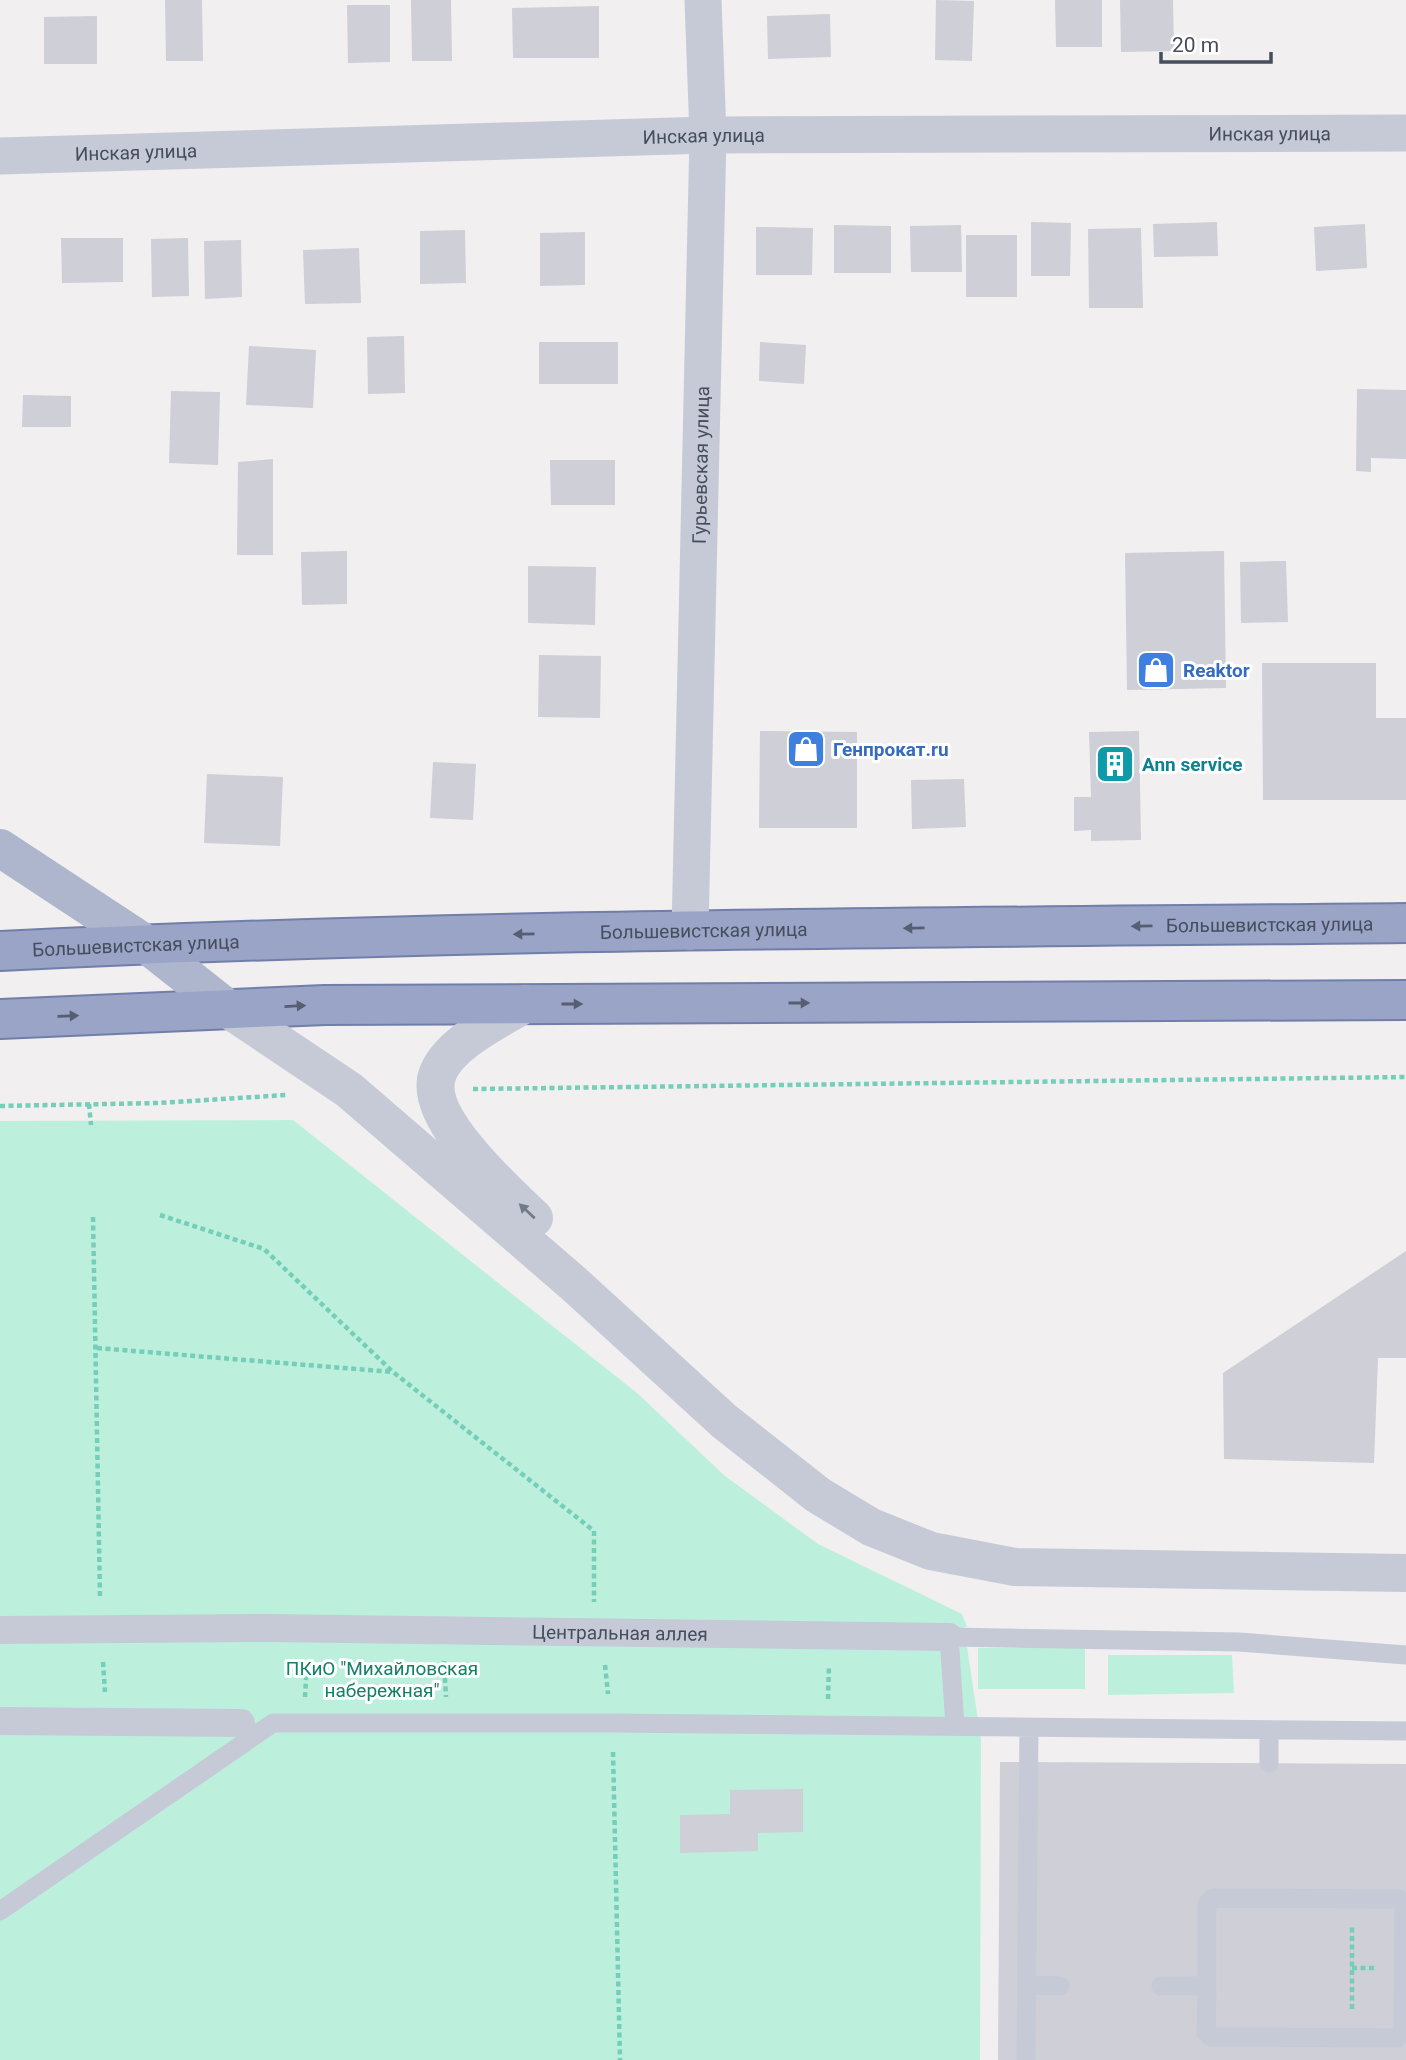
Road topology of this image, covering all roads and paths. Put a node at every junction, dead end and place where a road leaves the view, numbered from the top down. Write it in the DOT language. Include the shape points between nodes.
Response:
graph roads {
  1 [pos="703,0"];
  2 [pos="1406,133"];
  3 [pos="708,135"];
  4 [pos="0,156"];
  5 [pos="0,848"];
  6 [pos="1406,923"];
  7 [pos="690,931"];
  8 [pos="146,944"];
  9 [pos="0,951"];
  10 [pos="1406,1000"];
  11 [pos="524,1004"];
  12 [pos="228,1009"];
  13 [pos="0,1019"];
  14 [pos="1406,1077"];
  15 [pos="434,1089"];
  16 [pos="349,1090"];
  17 [pos="89,1104"];
  18 [pos="0,1106"];
  19 [pos="91,1125"];
  20 [pos="160,1215"];
  21 [pos="93,1217"];
  22 [pos="97,1348"];
  23 [pos="393,1372"];
  24 [pos="724,1421"];
  25 [pos="1406,1573"];
  26 [pos="594,1609"];
  27 [pos="100,1629"];
  28 [pos="0,1630"];
  29 [pos="443,1631"];
  30 [pos="830,1635"];
  31 [pos="948,1637"];
  32 [pos="604,1655"];
  33 [pos="1406,1655"];
  34 [pos="307,1659"];
  35 [pos="108,1720"];
  36 [pos="0,1721"];
  37 [pos="241,1723"];
  38 [pos="306,1723"];
  39 [pos="448,1723"];
  40 [pos="611,1723"];
  41 [pos="828,1725"];
  42 [pos="955,1726"];
  43 [pos="1029,1727"];
  44 [pos="1269,1730"];
  45 [pos="1406,1731"];
  46 [pos="1269,1763"];
  47 [pos="1352,1899"];
  48 [pos="0,1911"];
  49 [pos="1027,1985"];
  50 [pos="1060,1986"];
  51 [pos="1161,1986"];
  52 [pos="1206,1986"];
  53 [pos="1352,2038"];
  54 [pos="620,2060"];
  55 [pos="1026,2060"];
  1 -- 3 [label="street, Гурьевская улица"];
  2 -- 3 [label="street, Инская улица"];
  3 -- 4 [label="street, Инская улица"];
  3 -- 7 [label="street, Гурьевская улица"];
  5 -- 8 [label="main road"];
  6 -- 7 [label="highway, Большевистская улица, one-way"];
  7 -- 8 [label="highway, Большевистская улица, one-way"];
  8 -- 9 [label="highway, Большевистская улица"];
  8 -- 12 [label="main road"];
  11 -- 10 [label="highway, one-way"];
  12 -- 11 [label="highway, one-way"];
  11 -- 15 [label="street" via="474,1035 449,1057 438,1072"];
  13 -- 12 [label="highway, one-way"];
  12 -- 16 [label="street"];
  14 -- 15 [label="path"];
  24 -- 15 [label="street, one-way" via="646,1325 496,1182 453,1130"];
  16 -- 17 [label="path"];
  16 -- 24 [label="street" via="573,1283"];
  17 -- 18 [label="path"];
  17 -- 19 [label="path"];
  20 -- 23 [label="path" via="264,1249"];
  21 -- 22 [label="path"];
  22 -- 23 [label="path"];
  22 -- 27 [label="path"];
  23 -- 26 [label="path" via="594,1531"];
  24 -- 25 [label="street" via="818,1495 871,1527 931,1551 1015,1567"];
  27 -- 28 [label="street, Центральная аллея"];
  27 -- 29 [label="street, Центральная аллея"];
  27 -- 35 [label="path"];
  29 -- 30 [label="street, Центральная аллея"];
  29 -- 39 [label="path"];
  30 -- 31 [label="street, Центральная аллея"];
  30 -- 41 [label="path"];
  31 -- 33 [label="lane, Центральная аллея" via="1239,1642"];
  31 -- 42 [label="lane"];
  32 -- 40 [label="path"];
  34 -- 38 [label="path"];
  35 -- 36 [label="street"];
  35 -- 37 [label="street"];
  38 -- 39 [label="lane"];
  38 -- 48 [label="lane" via="273,1723"];
  39 -- 40 [label="lane"];
  40 -- 41 [label="lane"];
  40 -- 54 [label="path"];
  41 -- 42 [label="lane"];
  42 -- 43 [label="lane"];
  43 -- 44 [label="lane"];
  43 -- 49 [label="lane"];
  44 -- 45 [label="lane"];
  44 -- 46 [label="lane"];
  47 -- 52 [label="lane" via="1209,1900"];
  47 -- 53 [label="path"];
  47 -- 53 [label="lane" via="1399,1899 1404,1904 1403,2032 1397,2038"];
  49 -- 50 [label="lane"];
  49 -- 55 [label="lane"];
  51 -- 52 [label="lane"];
  52 -- 53 [label="lane" via="1206,2032 1211,2037"];
}
